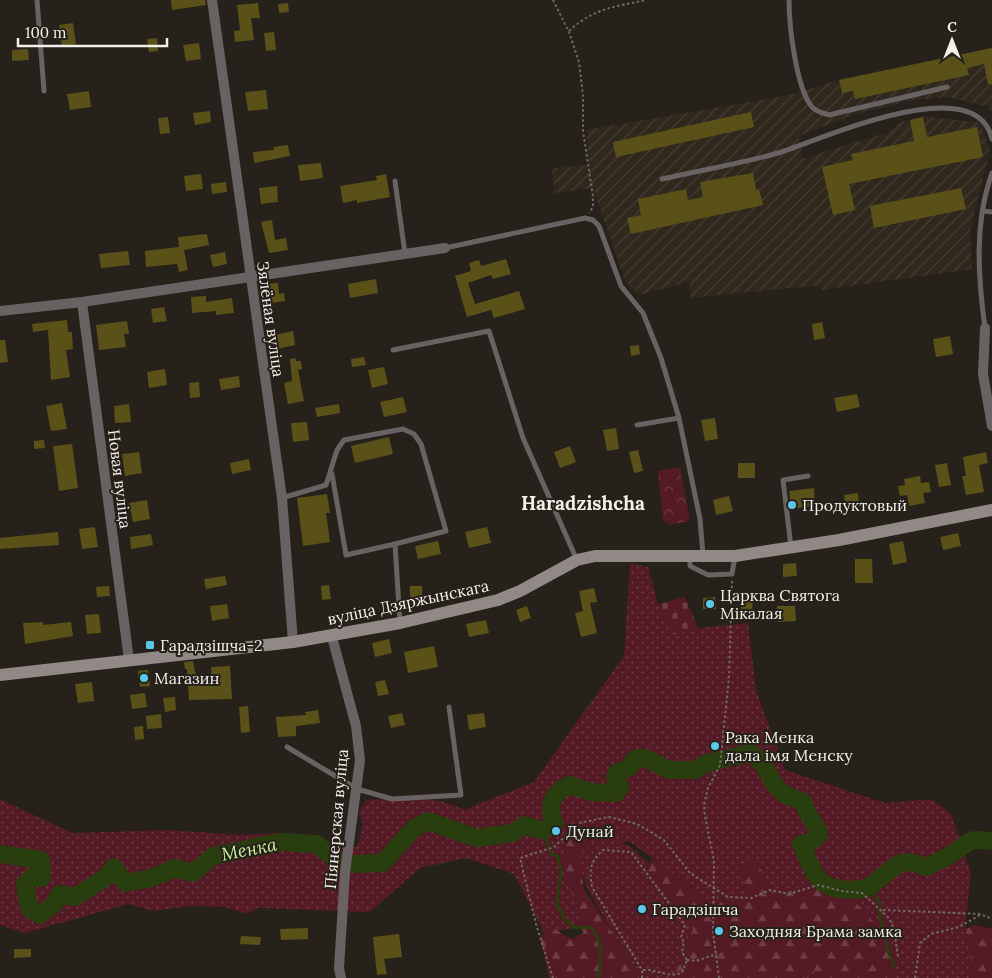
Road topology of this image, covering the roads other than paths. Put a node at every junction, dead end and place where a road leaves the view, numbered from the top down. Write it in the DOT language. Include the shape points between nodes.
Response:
graph roads {
  1 [pos="37,0"];
  2 [pos="212,0"];
  3 [pos="789,0"];
  4 [pos="948,87"];
  5 [pos="44,91"];
  6 [pos="992,140"];
  7 [pos="992,173"];
  8 [pos="662,179"];
  9 [pos="395,181"];
  10 [pos="983,211"];
  11 [pos="992,212"];
  12 [pos="445,248"];
  13 [pos="405,254"];
  14 [pos="250,277"];
  15 [pos="82,302"];
  16 [pos="0,311"];
  17 [pos="985,328"];
  18 [pos="393,350"];
  19 [pos="679,418"];
  20 [pos="637,425"];
  21 [pos="992,426"];
  22 [pos="331,471"];
  23 [pos="808,476"];
  24 [pos="282,498"];
  25 [pos="992,510"];
  26 [pos="395,544"];
  27 [pos="791,548"];
  28 [pos="735,556"];
  29 [pos="696,557"];
  30 [pos="577,560"];
  31 [pos="400,623"];
  32 [pos="332,636"];
  33 [pos="293,642"];
  34 [pos="129,660"];
  35 [pos="0,675"];
  36 [pos="449,707"];
  37 [pos="287,747"];
  38 [pos="357,789"];
  39 [pos="341,978"];
  1 -- 5 [label="lane"];
  2 -- 14 [label="street, Зялёная вуліца"];
  3 -- 4 [label="lane" via="791,38 803,91 819,112 829,115"];
  6 -- 8 [label="lane" via="986,123 980,117 952,109 924,108 877,118 772,155"];
  7 -- 10 [label="lane"];
  9 -- 13 [label="lane"];
  10 -- 11 [label="lane"];
  10 -- 17 [label="lane" via="979,281"];
  12 -- 13 [label="street"];
  12 -- 19 [label="lane" via="585,218 593,220 599,226 621,286 643,314 661,358"];
  13 -- 14 [label="street"];
  14 -- 15 [label="street"];
  14 -- 24 [label="street, Зялёная вуліца"];
  15 -- 16 [label="street"];
  15 -- 34 [label="street, Новая вуліца"];
  17 -- 21 [label="street" via="984,374"];
  18 -- 30 [label="lane" via="489,331 523,438"];
  19 -- 20 [label="lane"];
  19 -- 29 [label="lane" via="700,519"];
  22 -- 24 [label="lane" via="322,488"];
  22 -- 26 [label="lane" via="346,555"];
  22 -- 26 [label="lane" via="337,450 344,440 403,429 414,434 421,444 446,531"];
  23 -- 27 [label="lane" via="783,480"];
  24 -- 33 [label="street, Зялёная вуліца"];
  25 -- 27 [label="street, вуліца Дзяржынскага"];
  26 -- 31 [label="lane"];
  27 -- 28 [label="street, вуліца Дзяржынскага"];
  28 -- 29 [label="street, вуліца Дзяржынскага"];
  28 -- 29 [label="lane" via="732,574 696,571 690,566"];
  29 -- 30 [label="street, вуліца Дзяржынскага" via="617,554"];
  30 -- 31 [label="street, вуліца Дзяржынскага" via="498,600"];
  31 -- 32 [label="street, вуліца Дзяржынскага"];
  32 -- 33 [label="street, вуліца Дзяржынскага"];
  32 -- 38 [label="street, Піянерская вуліца" via="356,726 360,760"];
  33 -- 34 [label="street, вуліца Дзяржынскага"];
  34 -- 35 [label="street, вуліца Дзяржынскага"];
  36 -- 38 [label="lane" via="461,795 392,799"];
  37 -- 38 [label="lane"];
  38 -- 39 [label="street, Піянерская вуліца" via="345,872"];
}
